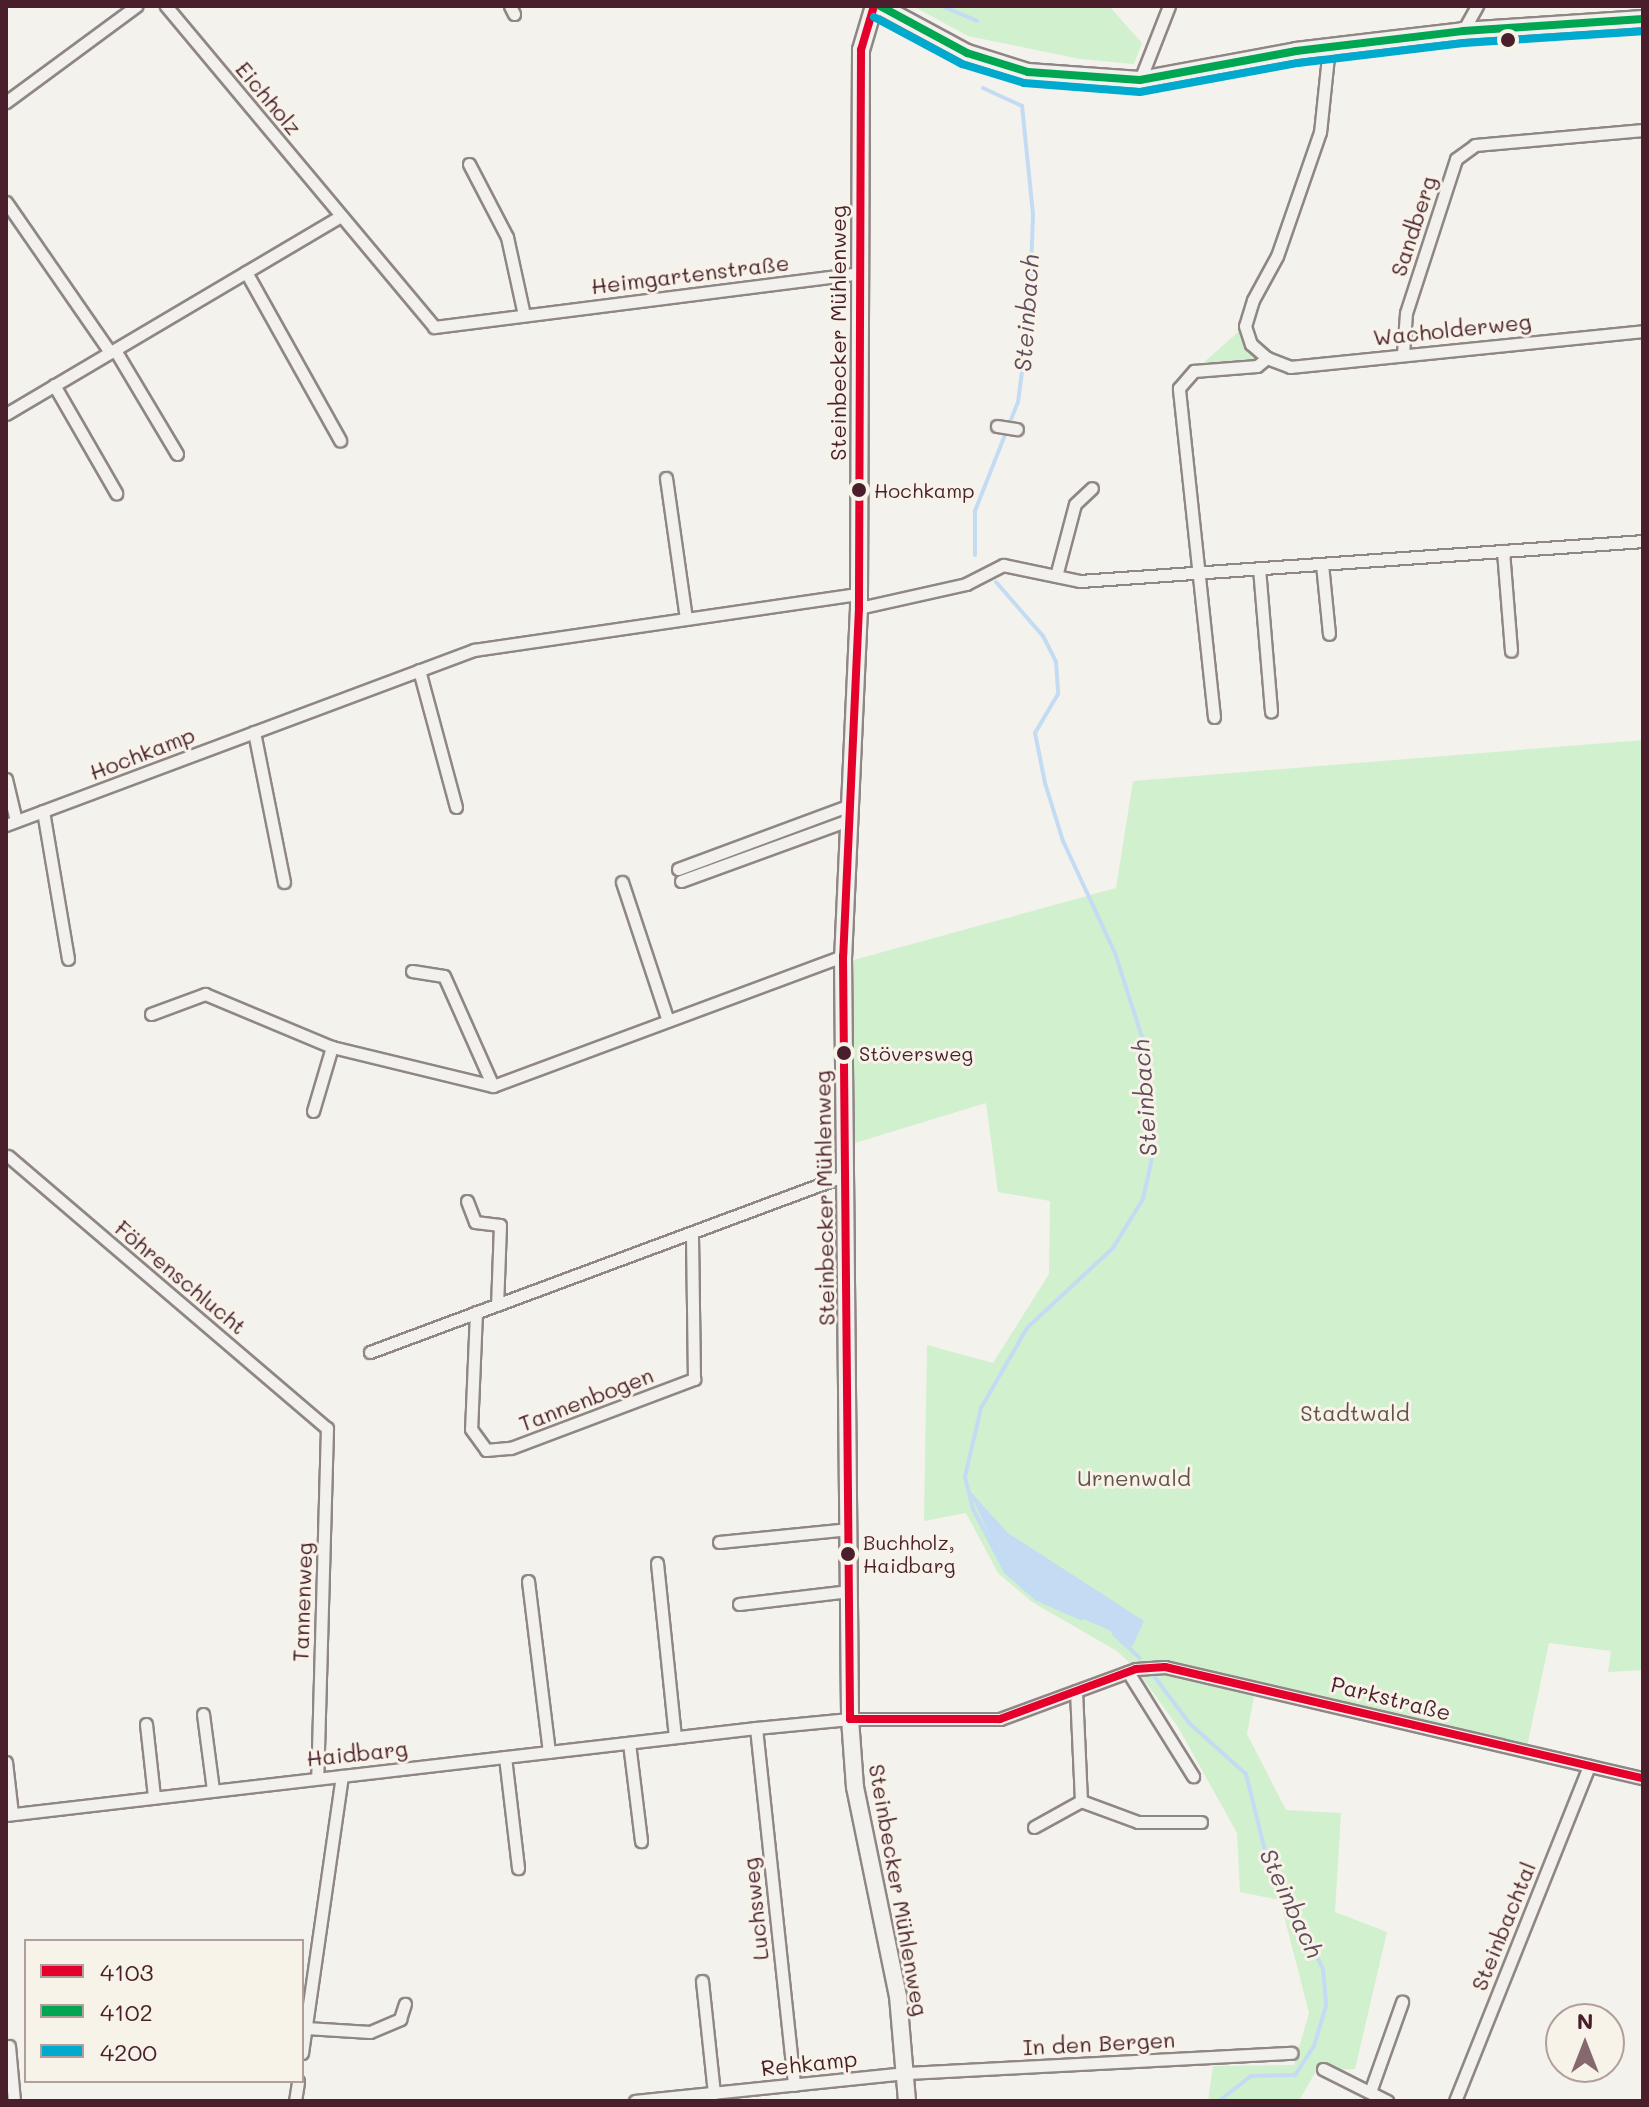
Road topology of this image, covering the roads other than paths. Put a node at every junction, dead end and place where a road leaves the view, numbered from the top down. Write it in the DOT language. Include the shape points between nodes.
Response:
graph roads {
  1 [pos="136,6"];
  2 [pos="166,6"];
  3 [pos="877,6"];
  4 [pos="1169,6"];
  5 [pos="1477,6"];
  6 [pos="1643,19"];
  7 [pos="1463,31"];
  8 [pos="1329,47"];
  9 [pos="1140,80"];
  10 [pos="6,102"];
  11 [pos="1643,130"];
  12 [pos="469,164"];
  13 [pos="6,202"];
  14 [pos="341,216"];
  15 [pos="246,272"];
  16 [pos="860,273"];
  17 [pos="524,315"];
  18 [pos="1643,331"];
  19 [pos="112,351"];
  20 [pos="1403,354"];
  21 [pos="1267,358"];
  22 [pos="54,385"];
  23 [pos="6,414"];
  24 [pos="997,426"];
  25 [pos="1017,429"];
  26 [pos="340,440"];
  27 [pos="177,454"];
  28 [pos="666,478"];
  29 [pos="1092,488"];
  30 [pos="116,493"];
  31 [pos="1643,541"];
  32 [pos="1503,551"];
  33 [pos="1322,564"];
  34 [pos="1259,568"];
  35 [pos="1200,572"];
  36 [pos="1056,576"];
  37 [pos="859,601"];
  38 [pos="686,619"];
  39 [pos="1329,634"];
  40 [pos="1511,651"];
  41 [pos="419,670"];
  42 [pos="1271,711"];
  43 [pos="1214,717"];
  44 [pos="254,732"];
  45 [pos="6,779"];
  46 [pos="456,807"];
  47 [pos="43,811"];
  48 [pos="850,812"];
  49 [pos="11,823"];
  50 [pos="680,875"];
  51 [pos="284,882"];
  52 [pos="622,882"];
  53 [pos="843,956"];
  54 [pos="68,959"];
  55 [pos="412,971"];
  56 [pos="151,1014"];
  57 [pos="668,1021"];
  58 [pos="332,1047"];
  59 [pos="493,1086"];
  60 [pos="313,1111"];
  61 [pos="8,1156"];
  62 [pos="846,1175"];
  63 [pos="467,1201"];
  64 [pos="692,1233"];
  65 [pos="497,1305"];
  66 [pos="476,1312"];
  67 [pos="370,1352"];
  68 [pos="327,1428"];
  69 [pos="849,1529"];
  70 [pos="719,1542"];
  71 [pos="657,1563"];
  72 [pos="528,1581"];
  73 [pos="849,1591"];
  74 [pos="739,1604"];
  75 [pos="1128,1672"];
  76 [pos="1076,1691"];
  77 [pos="203,1714"];
  78 [pos="850,1719"];
  79 [pos="146,1724"];
  80 [pos="756,1728"];
  81 [pos="675,1737"];
  82 [pos="629,1743"];
  83 [pos="549,1752"];
  84 [pos="505,1757"];
  85 [pos="6,1762"];
  86 [pos="1589,1766"];
  87 [pos="342,1776"];
  88 [pos="1193,1776"];
  89 [pos="317,1777"];
  90 [pos="1643,1778"];
  91 [pos="213,1790"];
  92 [pos="154,1797"];
  93 [pos="1081,1801"];
  94 [pos="9,1815"];
  95 [pos="1201,1822"];
  96 [pos="1034,1827"];
  97 [pos="641,1841"];
  98 [pos="518,1868"];
  99 [pos="702,1981"];
  100 [pos="1402,2002"];
  101 [pos="405,2004"];
  102 [pos="305,2022"];
  103 [pos="9,2046"];
  104 [pos="1291,2053"];
  105 [pos="1323,2069"];
  106 [pos="908,2073"];
  107 [pos="794,2085"];
  108 [pos="1370,2092"];
  109 [pos="714,2093"];
  110 [pos="644,2100"];
  111 [pos="14,2101"];
  112 [pos="635,2101"];
  113 [pos="907,2101"];
  114 [pos="1387,2101"];
  115 [pos="1455,2101"];
  1 -- 10 [label="street"];
  2 -- 14 [label="street, Eichholz"];
  3 -- 9 [label="street" via="967,53 1028,72"];
  3 -- 16 [label="street, Steinbecker Mühlenweg" via="861,50"];
  4 -- 9 [label="street"];
  5 -- 7 [label="street"];
  6 -- 7 [label="street"];
  7 -- 8 [label="street"];
  8 -- 9 [label="street"];
  8 -- 21 [label="street" via="1320,132 1277,256 1245,326 1251,344"];
  11 -- 20 [label="street, Sandberg" via="1475,145 1456,159 1406,313"];
  12 -- 17 [label="street" via="507,237"];
  13 -- 19 [label="street"];
  14 -- 15 [label="street"];
  14 -- 17 [label="street, Heimgartenstraße" via="434,327"];
  15 -- 19 [label="street"];
  15 -- 26 [label="street"];
  16 -- 17 [label="street, Heimgartenstraße"];
  16 -- 37 [label="street, Steinbecker Mühlenweg"];
  18 -- 20 [label="street, Wacholderweg"];
  19 -- 22 [label="street"];
  19 -- 27 [label="street"];
  20 -- 21 [label="street, Wacholderweg" via="1290,367"];
  21 -- 35 [label="street, Wacholderweg" via="1257,366 1194,371 1179,388"];
  22 -- 23 [label="street"];
  22 -- 30 [label="street"];
  24 -- 25 [label="street"];
  28 -- 38 [label="street"];
  29 -- 36 [label="street" via="1075,504"];
  31 -- 32 [label="street, Hochkamp"];
  32 -- 33 [label="street, Hochkamp"];
  32 -- 40 [label="street"];
  33 -- 34 [label="street, Hochkamp"];
  33 -- 39 [label="street"];
  34 -- 35 [label="street, Hochkamp"];
  34 -- 42 [label="street"];
  35 -- 36 [label="street, Hochkamp" via="1080,581"];
  35 -- 43 [label="street"];
  36 -- 37 [label="street, Hochkamp" via="1003,565 966,584"];
  37 -- 38 [label="street, Hochkamp"];
  37 -- 48 [label="street, Steinbecker Mühlenweg"];
  38 -- 41 [label="street, Hochkamp" via="474,650"];
  41 -- 44 [label="street, Hochkamp"];
  41 -- 46 [label="street"];
  44 -- 47 [label="street, Hochkamp"];
  44 -- 51 [label="street"];
  45 -- 49 [label="street, Hochkamp"];
  47 -- 49 [label="street, Hochkamp"];
  47 -- 54 [label="street"];
  48 -- 50 [label="street"];
  48 -- 53 [label="street, Steinbecker Mühlenweg"];
  52 -- 57 [label="street"];
  53 -- 57 [label="street"];
  53 -- 62 [label="street, Steinbecker Mühlenweg"];
  55 -- 59 [label="street" via="444,976"];
  56 -- 58 [label="street" via="205,994"];
  57 -- 59 [label="street"];
  58 -- 59 [label="street"];
  58 -- 60 [label="street"];
  61 -- 68 [label="street, Föhrenschlucht"];
  62 -- 64 [label="street"];
  62 -- 69 [label="street, Steinbecker Mühlenweg"];
  63 -- 65 [label="street" via="475,1222 500,1225"];
  64 -- 65 [label="street"];
  64 -- 66 [label="street, Tannenbogen" via="694,1379 511,1448 486,1450 471,1429"];
  65 -- 66 [label="street"];
  66 -- 67 [label="street"];
  68 -- 89 [label="street, Tannenweg"];
  69 -- 70 [label="street"];
  69 -- 73 [label="street, Steinbecker Mühlenweg"];
  71 -- 81 [label="street"];
  72 -- 83 [label="street"];
  73 -- 74 [label="street"];
  73 -- 78 [label="street, Steinbecker Mühlenweg"];
  75 -- 76 [label="street, Parkstraße"];
  75 -- 86 [label="street, Parkstraße" via="1165,1667 1210,1675"];
  75 -- 88 [label="street"];
  76 -- 78 [label="street, Parkstraße" via="1000,1719"];
  76 -- 93 [label="street"];
  77 -- 91 [label="street"];
  78 -- 80 [label="street, Haidbarg"];
  78 -- 106 [label="street, Steinbecker Mühlenweg" via="855,1787"];
  79 -- 92 [label="street"];
  80 -- 81 [label="street, Haidbarg"];
  80 -- 107 [label="street, Luchsweg"];
  81 -- 82 [label="street, Haidbarg"];
  82 -- 83 [label="street, Haidbarg"];
  82 -- 97 [label="street"];
  83 -- 84 [label="street, Haidbarg"];
  84 -- 87 [label="street, Haidbarg"];
  84 -- 98 [label="street"];
  85 -- 94 [label="street"];
  86 -- 90 [label="street, Parkstraße"];
  86 -- 115 [label="street, Steinbachtal"];
  87 -- 89 [label="street, Haidbarg"];
  87 -- 102 [label="street"];
  89 -- 91 [label="street, Haidbarg"];
  91 -- 92 [label="street, Haidbarg"];
  92 -- 94 [label="street, Haidbarg"];
  93 -- 95 [label="street" via="1138,1822"];
  93 -- 96 [label="street"];
  99 -- 109 [label="street"];
  100 -- 108 [label="street"];
  101 -- 102 [label="street" via="400,2019 370,2032"];
  103 -- 111 [label="street"];
  104 -- 106 [label="street, In den Bergen"];
  105 -- 108 [label="street"];
  106 -- 107 [label="street, Rehkamp"];
  106 -- 113 [label="street, Steinbecker Mühlenweg"];
  107 -- 109 [label="street, Rehkamp"];
  108 -- 114 [label="street"];
  109 -- 110 [label="street, Rehkamp"];
  110 -- 112 [label="street, Rehkamp"];
}
